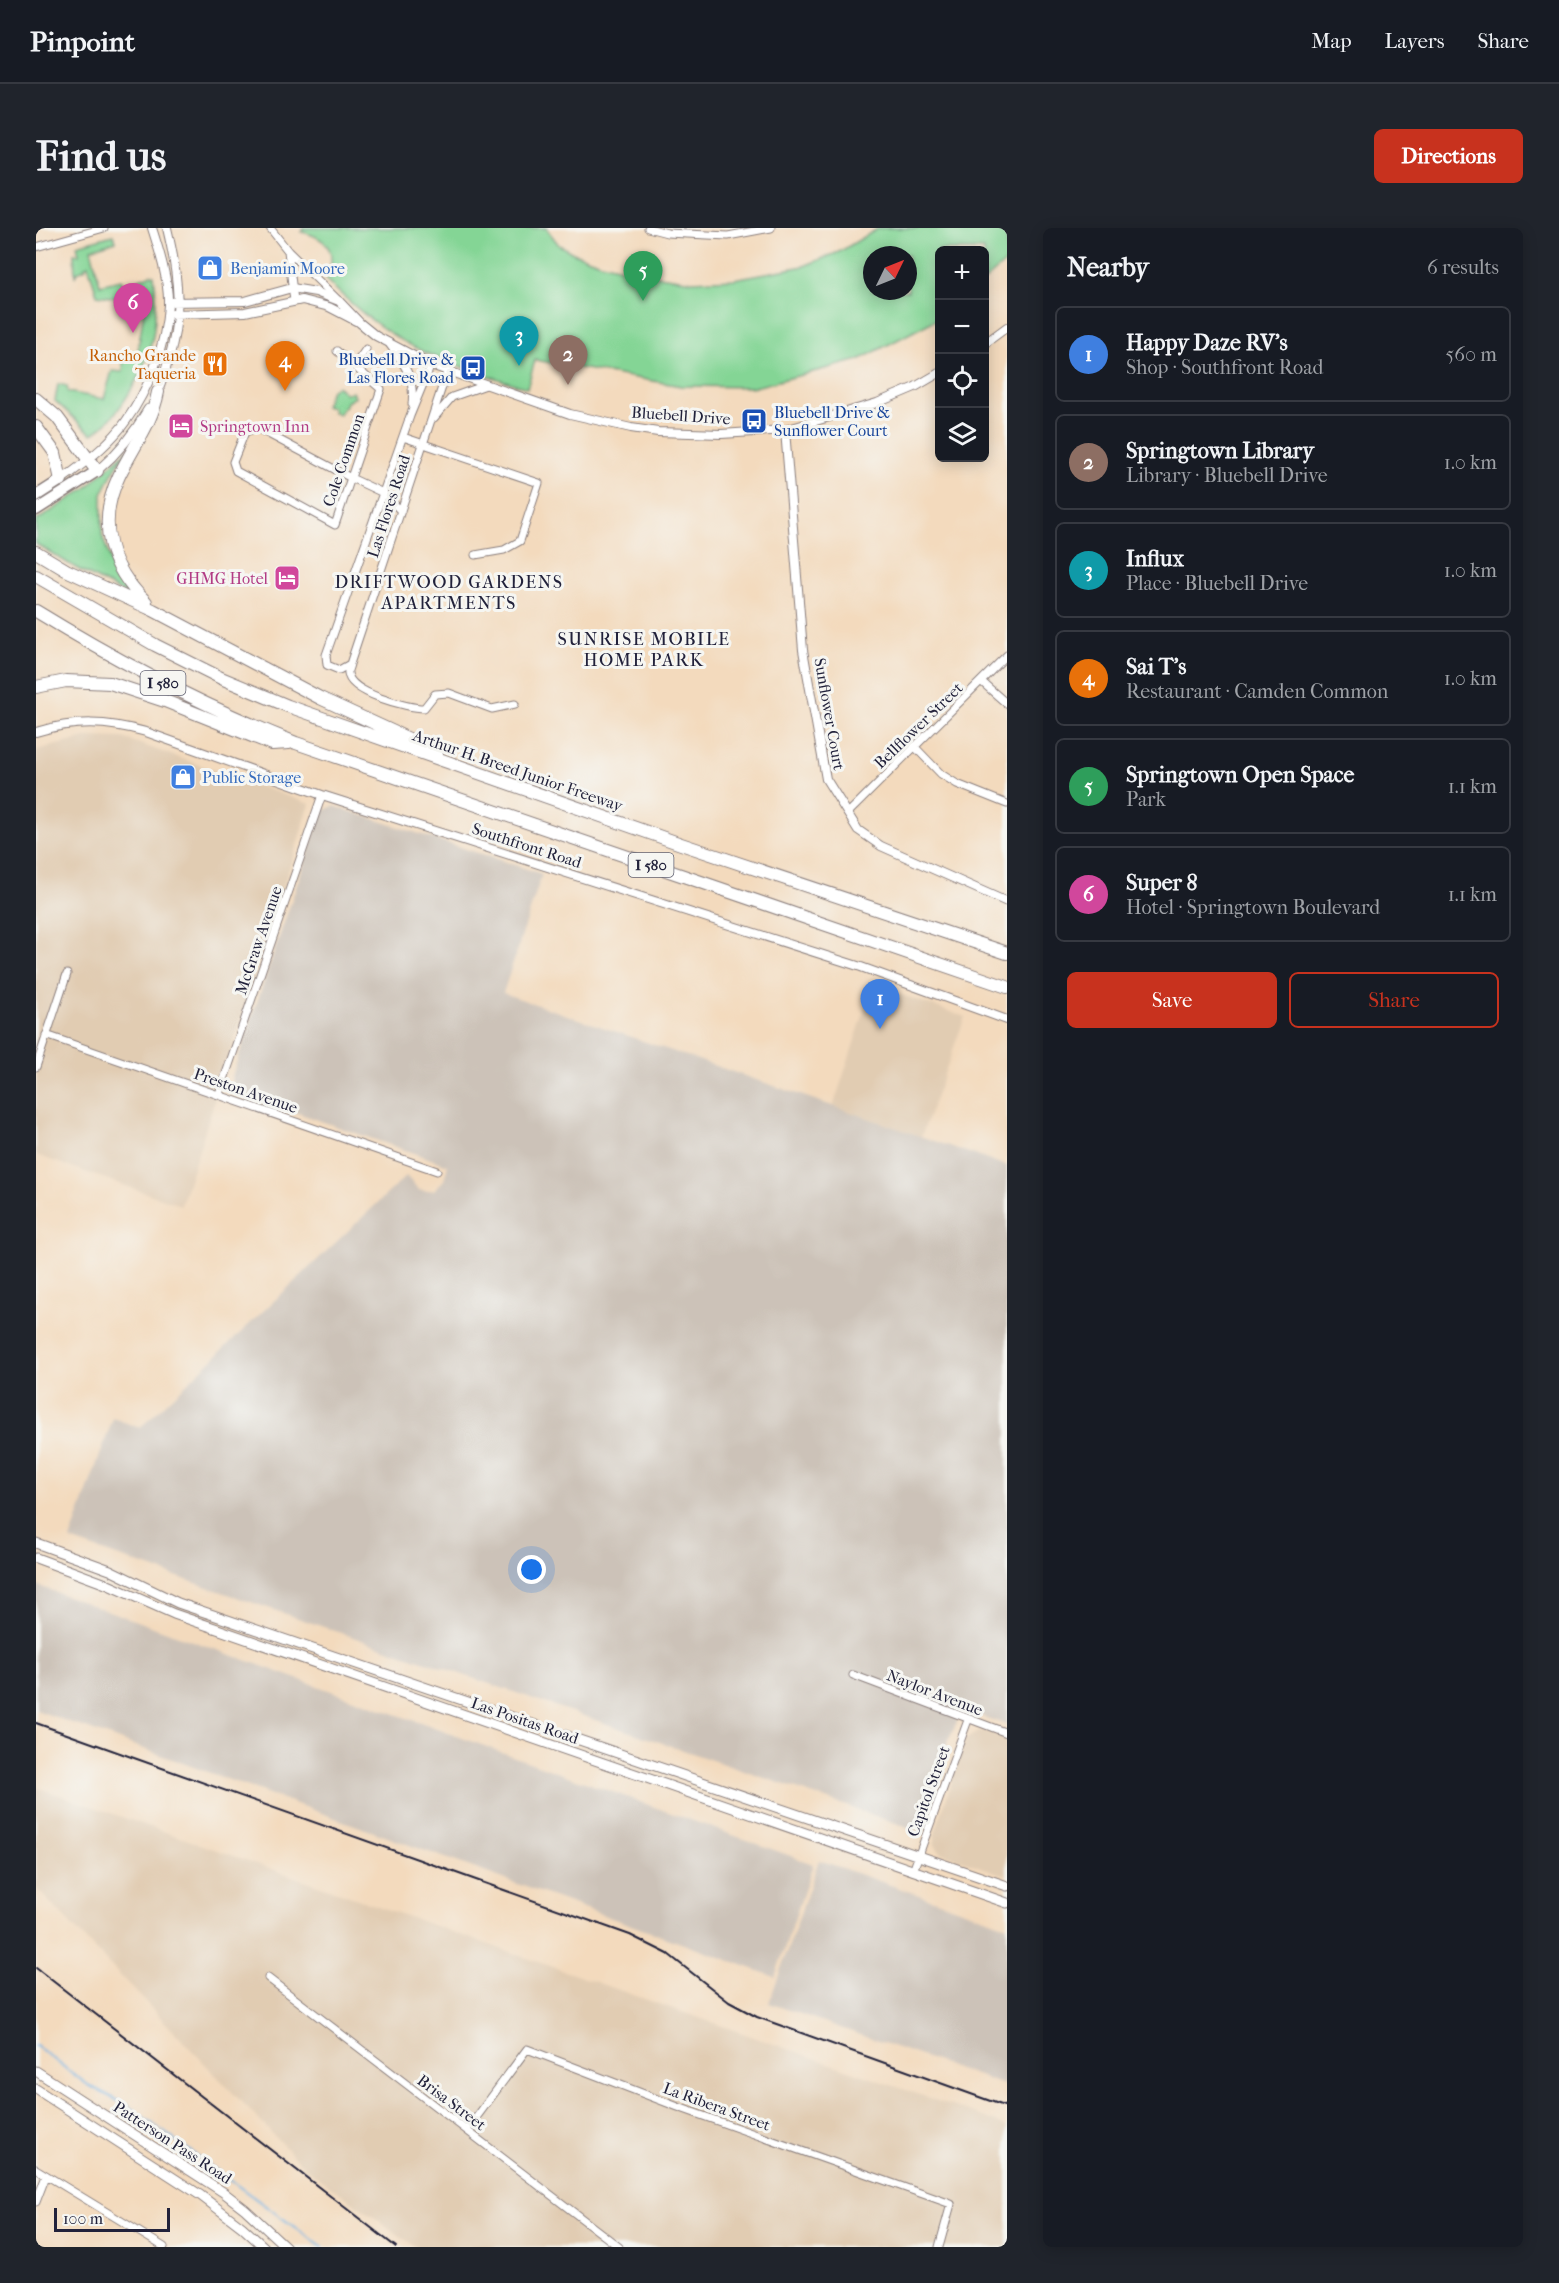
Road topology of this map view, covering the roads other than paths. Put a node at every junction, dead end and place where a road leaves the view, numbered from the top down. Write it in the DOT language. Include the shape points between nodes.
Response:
graph roads {
  1 [pos="104,228"];
  2 [pos="152,228"];
  3 [pos="167,228"];
  4 [pos="270,228"];
  5 [pos="648,228"];
  6 [pos="771,228"];
  7 [pos="36,247"];
  8 [pos="288,251"];
  9 [pos="292,288"];
  10 [pos="294,300"];
  11 [pos="339,301"];
  12 [pos="168,302"];
  13 [pos="179,303"];
  14 [pos="167,314"];
  15 [pos="178,314"];
  16 [pos="360,323"];
  17 [pos="1007,327"];
  18 [pos="989,340"];
  19 [pos="390,345"];
  20 [pos="366,349"];
  21 [pos="337,351"];
  22 [pos="430,365"];
  23 [pos="354,366"];
  24 [pos="447,372"];
  25 [pos="935,375"];
  26 [pos="486,385"];
  27 [pos="158,393"];
  28 [pos="36,399"];
  29 [pos="410,416"];
  30 [pos="429,425"];
  31 [pos="36,427"];
  32 [pos="785,430"];
  33 [pos="403,437"];
  34 [pos="423,444"];
  35 [pos="89,458"];
  36 [pos="98,471"];
  37 [pos="351,478"];
  38 [pos="61,480"];
  39 [pos="383,493"];
  40 [pos="36,496"];
  41 [pos="36,510"];
  42 [pos="401,511"];
  43 [pos="36,552"];
  44 [pos="475,555"];
  45 [pos="36,576"];
  46 [pos="153,609"];
  47 [pos="36,611"];
  48 [pos="1007,655"];
  49 [pos="350,664"];
  50 [pos="982,682"];
  51 [pos="36,687"];
  52 [pos="515,704"];
  53 [pos="1007,704"];
  54 [pos="36,732"];
  55 [pos="296,743"];
  56 [pos="914,746"];
  57 [pos="496,778"];
  58 [pos="322,795"];
  59 [pos="1007,804"];
  60 [pos="848,813"];
  61 [pos="1007,902"];
  62 [pos="1007,953"];
  63 [pos="67,974"];
  64 [pos="1007,987"];
  65 [pos="1007,1020"];
  66 [pos="46,1035"];
  67 [pos="36,1066"];
  68 [pos="219,1094"];
  69 [pos="437,1171"];
  70 [pos="36,1543"];
  71 [pos="36,1558"];
  72 [pos="853,1675"];
  73 [pos="968,1720"];
  74 [pos="1007,1733"];
  75 [pos="919,1857"];
  76 [pos="913,1871"];
  77 [pos="1007,1886"];
  78 [pos="1005,1900"];
  79 [pos="268,1978"];
  80 [pos="36,2072"];
  81 [pos="36,2089"];
  82 [pos="467,2130"];
  83 [pos="36,2169"];
  84 [pos="46,2176"];
  85 [pos="36,2202"];
  86 [pos="164,2247"];
  87 [pos="264,2247"];
  88 [pos="286,2247"];
  89 [pos="619,2247"];
  90 [pos="939,2247"];
  1 -- 7 [label="street"];
  2 -- 12 [label="street" via="164,267"];
  3 -- 13 [label="street"];
  4 -- 8 [label="street"];
  5 -- 6 [label="street" via="667,233 728,236"];
  8 -- 9 [label="street"];
  8 -- 11 [label="street"];
  9 -- 10 [label="street"];
  9 -- 11 [label="street, Bluebell Drive"];
  9 -- 13 [label="street, Bluebell Drive" via="245,301"];
  10 -- 15 [label="street, Bluebell Drive" via="246,312"];
  10 -- 16 [label="street, Bluebell Drive" via="329,308"];
  11 -- 16 [label="street, Bluebell Drive"];
  12 -- 13 [label="street, Bluebell Drive"];
  12 -- 14 [label="street"];
  13 -- 15 [label="street"];
  14 -- 15 [label="street, Bluebell Drive"];
  14 -- 35 [label="street" via="162,344 135,407 125,423"];
  15 -- 27 [label="street"];
  16 -- 19 [label="street, Bluebell Drive"];
  17 -- 18 [label="street"];
  19 -- 22 [label="street, Bluebell Drive"];
  19 -- 29 [label="street, Las Flores Road" via="411,379"];
  20 -- 23 [label="street"];
  21 -- 23 [label="street"];
  22 -- 24 [label="street, Bluebell Drive"];
  22 -- 29 [label="street, Las Flores Road"];
  23 -- 37 [label="street, Cole Common" via="381,389"];
  24 -- 26 [label="street, Bluebell Drive"];
  24 -- 30 [label="street, Las Flores Road"];
  25 -- 32 [label="street, Bluebell Drive" via="877,403"];
  26 -- 30 [label="street, Las Flores Road" via="452,397"];
  26 -- 32 [label="street, Bluebell Drive" via="570,414 631,428 722,434"];
  27 -- 36 [label="street" via="135,431"];
  27 -- 46 [label="highway" via="148,424 110,498 108,519 114,560 129,584"];
  28 -- 35 [label="highway" via="57,417"];
  29 -- 33 [label="street, Las Flores Road"];
  30 -- 34 [label="street, Las Flores Road"];
  31 -- 38 [label="highway" via="55,453"];
  32 -- 60 [label="street, Sunflower Court" via="803,650 815,725 826,780"];
  33 -- 34 [label="street"];
  33 -- 39 [label="street, Las Flores Road"];
  34 -- 42 [label="street, Las Flores Road"];
  34 -- 44 [label="street" via="539,483 520,541 504,550"];
  35 -- 36 [label="highway"];
  35 -- 38 [label="street"];
  36 -- 41 [label="main road"];
  37 -- 37 [label="street, Cole Common" via="257,428 245,432 233,462 236,471 335,525"];
  37 -- 39 [label="street"];
  38 -- 40 [label="main road"];
  39 -- 42 [label="street"];
  39 -- 49 [label="street, Las Flores Road" via="326,655 327,664 339,670"];
  42 -- 49 [label="street, Las Flores Road"];
  43 -- 46 [label="highway" via="66,570"];
  45 -- 57 [label="highway, Arthur H. Breed Junior Freeway / I 580" via="221,678 364,735"];
  46 -- 57 [label="highway" via="320,698"];
  47 -- 55 [label="highway, I 580" via="143,673"];
  48 -- 50 [label="street, Bellflower Street"];
  49 -- 52 [label="street" via="348,676 360,690 412,708 424,708 435,694 449,693 492,709"];
  50 -- 53 [label="street"];
  50 -- 56 [label="street, Bellflower Street"];
  51 -- 55 [label="highway" via="66,681 110,683 272,744"];
  54 -- 58 [label="street, Southfront Road" via="72,723 118,724"];
  55 -- 64 [label="highway, I 580"];
  56 -- 59 [label="street" via="941,774 957,784"];
  56 -- 60 [label="street, Bellflower Street"];
  57 -- 62 [label="highway, Arthur H. Breed Junior Freeway / I 580"];
  58 -- 65 [label="street, Southfront Road" via="861,967"];
  58 -- 68 [label="street, McGraw Avenue"];
  60 -- 61 [label="street, Sunflower Court" via="858,830 881,846"];
  63 -- 66 [label="street"];
  66 -- 67 [label="street"];
  66 -- 68 [label="street, Preston Avenue"];
  68 -- 69 [label="street, Preston Avenue"];
  70 -- 75 [label="main road, Las Positas Road" via="110,1570 178,1603"];
  71 -- 76 [label="main road, Las Positas Road" via="174,1614"];
  72 -- 73 [label="street, Naylor Avenue"];
  73 -- 74 [label="street, Naylor Avenue"];
  73 -- 75 [label="street, Capitol Street"];
  75 -- 76 [label="street, Capitol Street"];
  75 -- 77 [label="main road, Las Positas Road"];
  76 -- 78 [label="main road, Las Positas Road"];
  79 -- 82 [label="street, Brisa Street"];
  80 -- 88 [label="main road, Patterson Pass Road" via="223,2192"];
  81 -- 87 [label="main road, Patterson Pass Road" via="200,2195"];
  82 -- 89 [label="street, Brisa Street"];
  82 -- 90 [label="street, La Ribera Street" via="527,2049 951,2204"];
  83 -- 84 [label="street"];
  84 -- 85 [label="street"];
  84 -- 86 [label="street"];
}
